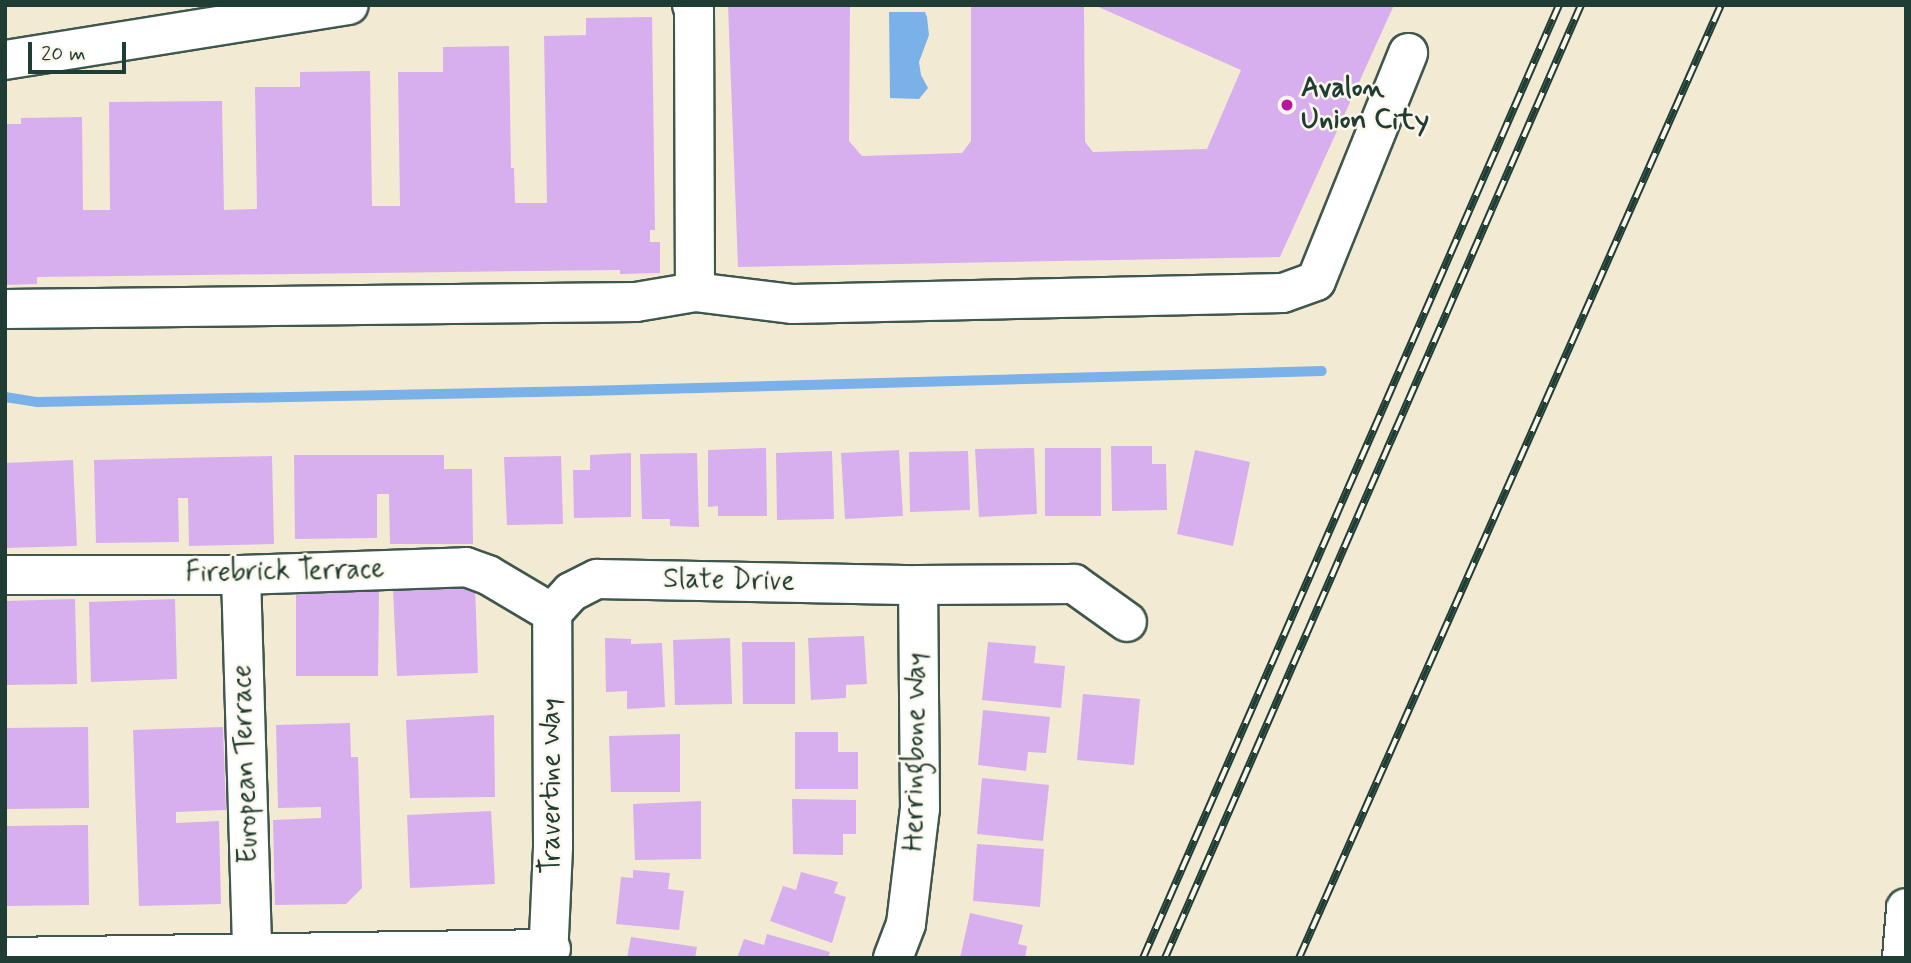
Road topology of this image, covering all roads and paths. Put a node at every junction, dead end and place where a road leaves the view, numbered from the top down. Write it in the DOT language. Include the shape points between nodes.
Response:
graph roads {
  1 [pos="692,5"];
  2 [pos="326,7"];
  3 [pos="1408,53"];
  4 [pos="5,60"];
  5 [pos="695,292"];
  6 [pos="5,309"];
  7 [pos="5,575"];
  8 [pos="241,575"];
  9 [pos="918,585"];
  10 [pos="552,613"];
  11 [pos="1127,622"];
  12 [pos="1906,908"];
  13 [pos="252,952"];
  14 [pos="550,953"];
  15 [pos="5,957"];
  16 [pos="893,958"];
  17 [pos="1902,958"];
  1 -- 5 [label="street"];
  2 -- 4 [label="street"];
  3 -- 5 [label="street" via="1316,281 1283,293 793,304"];
  5 -- 6 [label="street" via="636,302"];
  7 -- 8 [label="street, Firebrick Terrace"];
  8 -- 10 [label="street, Firebrick Terrace" via="466,567"];
  8 -- 13 [label="street, European Terrace"];
  9 -- 10 [label="street, Slate Drive" via="597,579 571,592"];
  9 -- 11 [label="street, Slate Drive" via="1074,584"];
  9 -- 16 [label="street, Herringbone Way" via="920,810 906,924"];
  10 -- 14 [label="street, Travertine Way"];
  12 -- 17 [label="street"];
  13 -- 14 [label="street"];
  13 -- 15 [label="street"];
}
